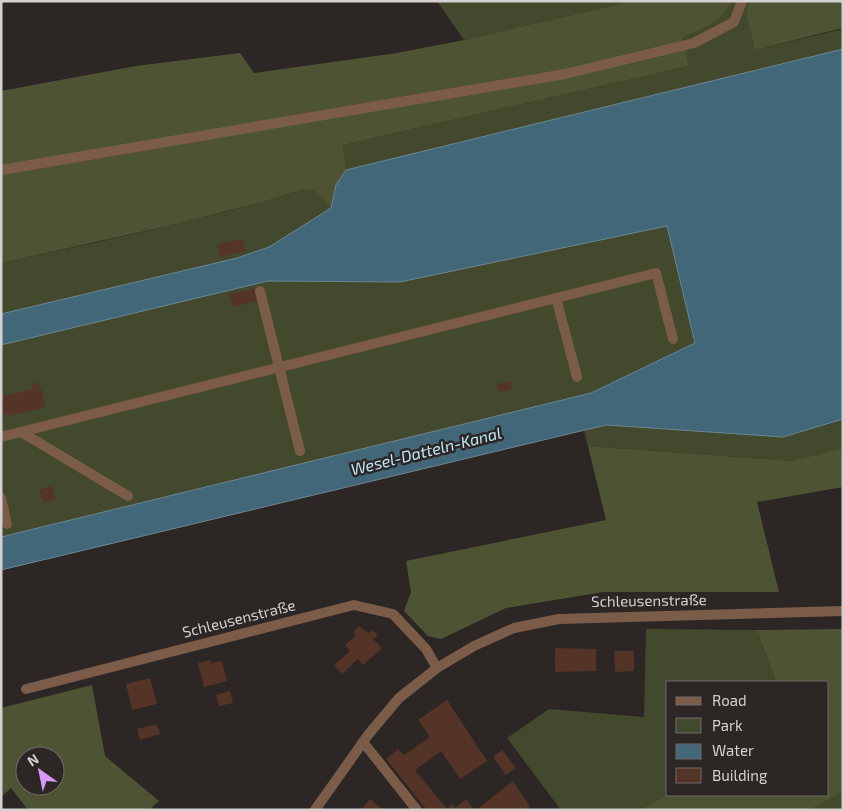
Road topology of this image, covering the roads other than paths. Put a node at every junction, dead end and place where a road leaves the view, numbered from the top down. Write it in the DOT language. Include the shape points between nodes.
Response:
graph roads {
  1 [pos="742,1"];
  2 [pos="1,170"];
  3 [pos="260,291"];
  4 [pos="556,298"];
  5 [pos="673,339"];
  6 [pos="278,367"];
  7 [pos="576,378"];
  8 [pos="22,432"];
  9 [pos="1,437"];
  10 [pos="300,451"];
  11 [pos="128,496"];
  12 [pos="1,498"];
  13 [pos="8,524"];
  14 [pos="843,610"];
  15 [pos="437,668"];
  16 [pos="26,689"];
  17 [pos="362,742"];
  18 [pos="315,810"];
  19 [pos="417,810"];
  1 -- 2 [label="street" via="734,22 694,43 565,74"];
  3 -- 6 [label="street"];
  4 -- 5 [label="street" via="656,273"];
  4 -- 6 [label="street"];
  4 -- 7 [label="street"];
  6 -- 8 [label="street"];
  6 -- 10 [label="street"];
  8 -- 9 [label="street"];
  8 -- 11 [label="street"];
  12 -- 13 [label="street"];
  14 -- 15 [label="street, Schleusenstraße" via="559,619 514,628"];
  15 -- 16 [label="street, Schleusenstraße" via="426,650 393,614 354,605"];
  15 -- 17 [label="street, Schleusenstraße" via="399,698"];
  17 -- 18 [label="street, Schleusenstraße"];
  17 -- 19 [label="street"];
}
